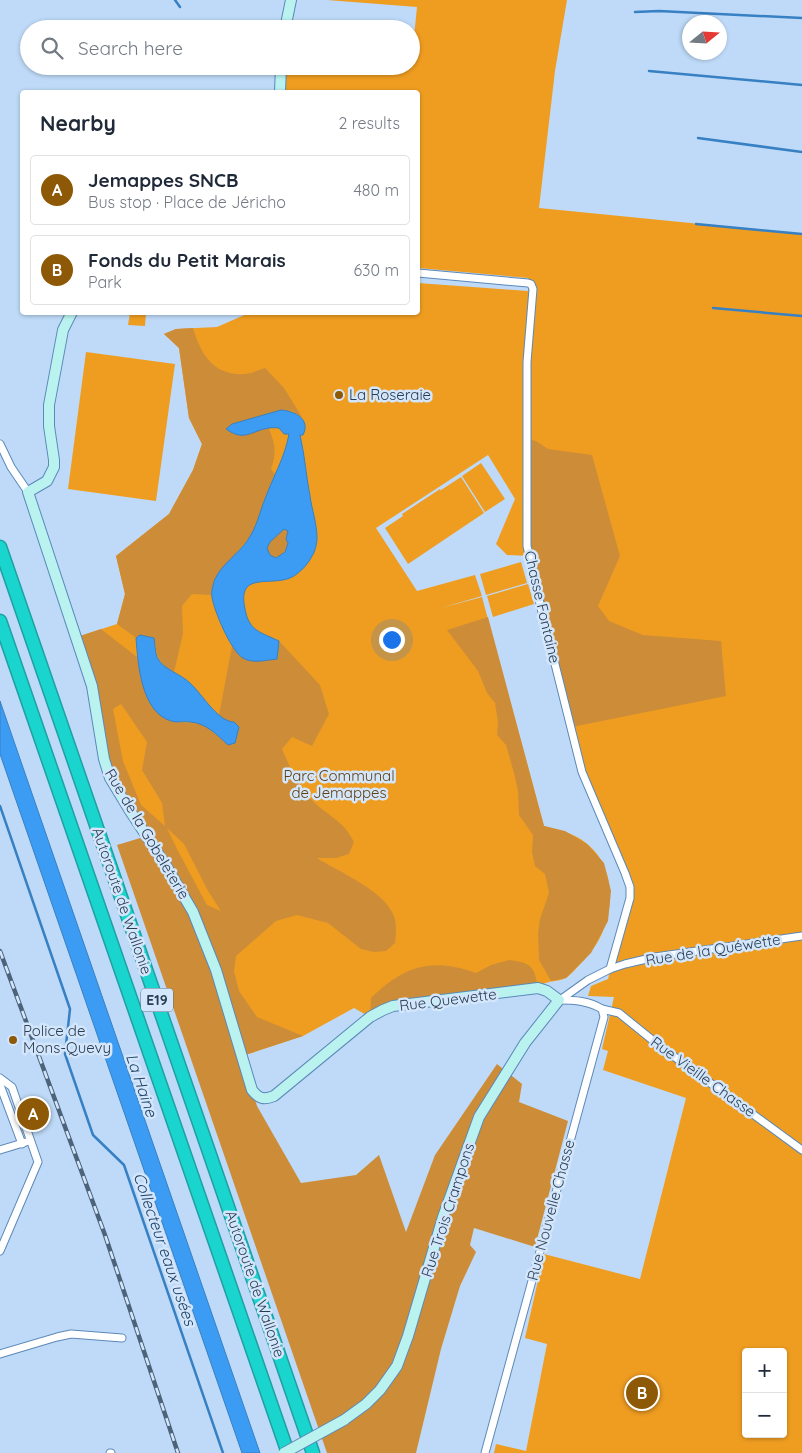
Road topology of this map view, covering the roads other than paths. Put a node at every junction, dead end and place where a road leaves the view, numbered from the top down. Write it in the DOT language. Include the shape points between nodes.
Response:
graph roads {
  1 [pos="291,0"];
  2 [pos="287,20"];
  3 [pos="281,75"];
  4 [pos="280,90"];
  5 [pos="420,273"];
  6 [pos="70,315"];
  7 [pos="0,444"];
  8 [pos="28,492"];
  9 [pos="0,548"];
  10 [pos="0,621"];
  11 [pos="802,936"];
  12 [pos="610,969"];
  13 [pos="559,1000"];
  14 [pos="602,1010"];
  15 [pos="0,1078"];
  16 [pos="0,1086"];
  17 [pos="274,1096"];
  18 [pos="31,1141"];
  19 [pos="22,1144"];
  20 [pos="0,1150"];
  21 [pos="802,1150"];
  22 [pos="0,1251"];
  23 [pos="122,1338"];
  24 [pos="0,1354"];
  25 [pos="286,1453"];
  26 [pos="313,1453"];
  27 [pos="485,1453"];
  1 -- 2 [label="street"];
  3 -- 4 [label="street"];
  5 -- 12 [label="street, Chasse Fontaine" via="528,283 533,289 527,362 527,546 582,772 630,887 630,898"];
  6 -- 8 [label="street" via="63,330 49,405 54,467 47,481"];
  7 -- 8 [label="street" via="11,468"];
  8 -- 17 [label="street, Rue de la Gobeleterie" via="92,686 110,778 193,912 216,970 252,1090 262,1099"];
  9 -- 26 [label="highway, Autoroute de Wallonie / E19"];
  10 -- 25 [label="highway, Autoroute de Wallonie / E19"];
  11 -- 12 [label="street, Rue de la Quéwette" via="655,957"];
  12 -- 13 [label="street, Rue de la Quéwette"];
  13 -- 14 [label="street" via="593,1004"];
  13 -- 17 [label="street, Rue Quewette" via="538,988 393,1006 370,1017"];
  13 -- 25 [label="street, Rue Trois Crampons, bridge" via="525,1043 479,1117 443,1217 397,1366 366,1404"];
  14 -- 21 [label="street, Rue Vieille Chasse" via="619,1013"];
  14 -- 27 [label="street, Rue Nouvelle Chasse" via="604,1017"];
  15 -- 18 [label="street" via="12,1087"];
  16 -- 19 [label="street"];
  18 -- 19 [label="street"];
  18 -- 22 [label="street" via="38,1162"];
  19 -- 20 [label="street"];
  23 -- 24 [label="street" via="71,1334"];
}
